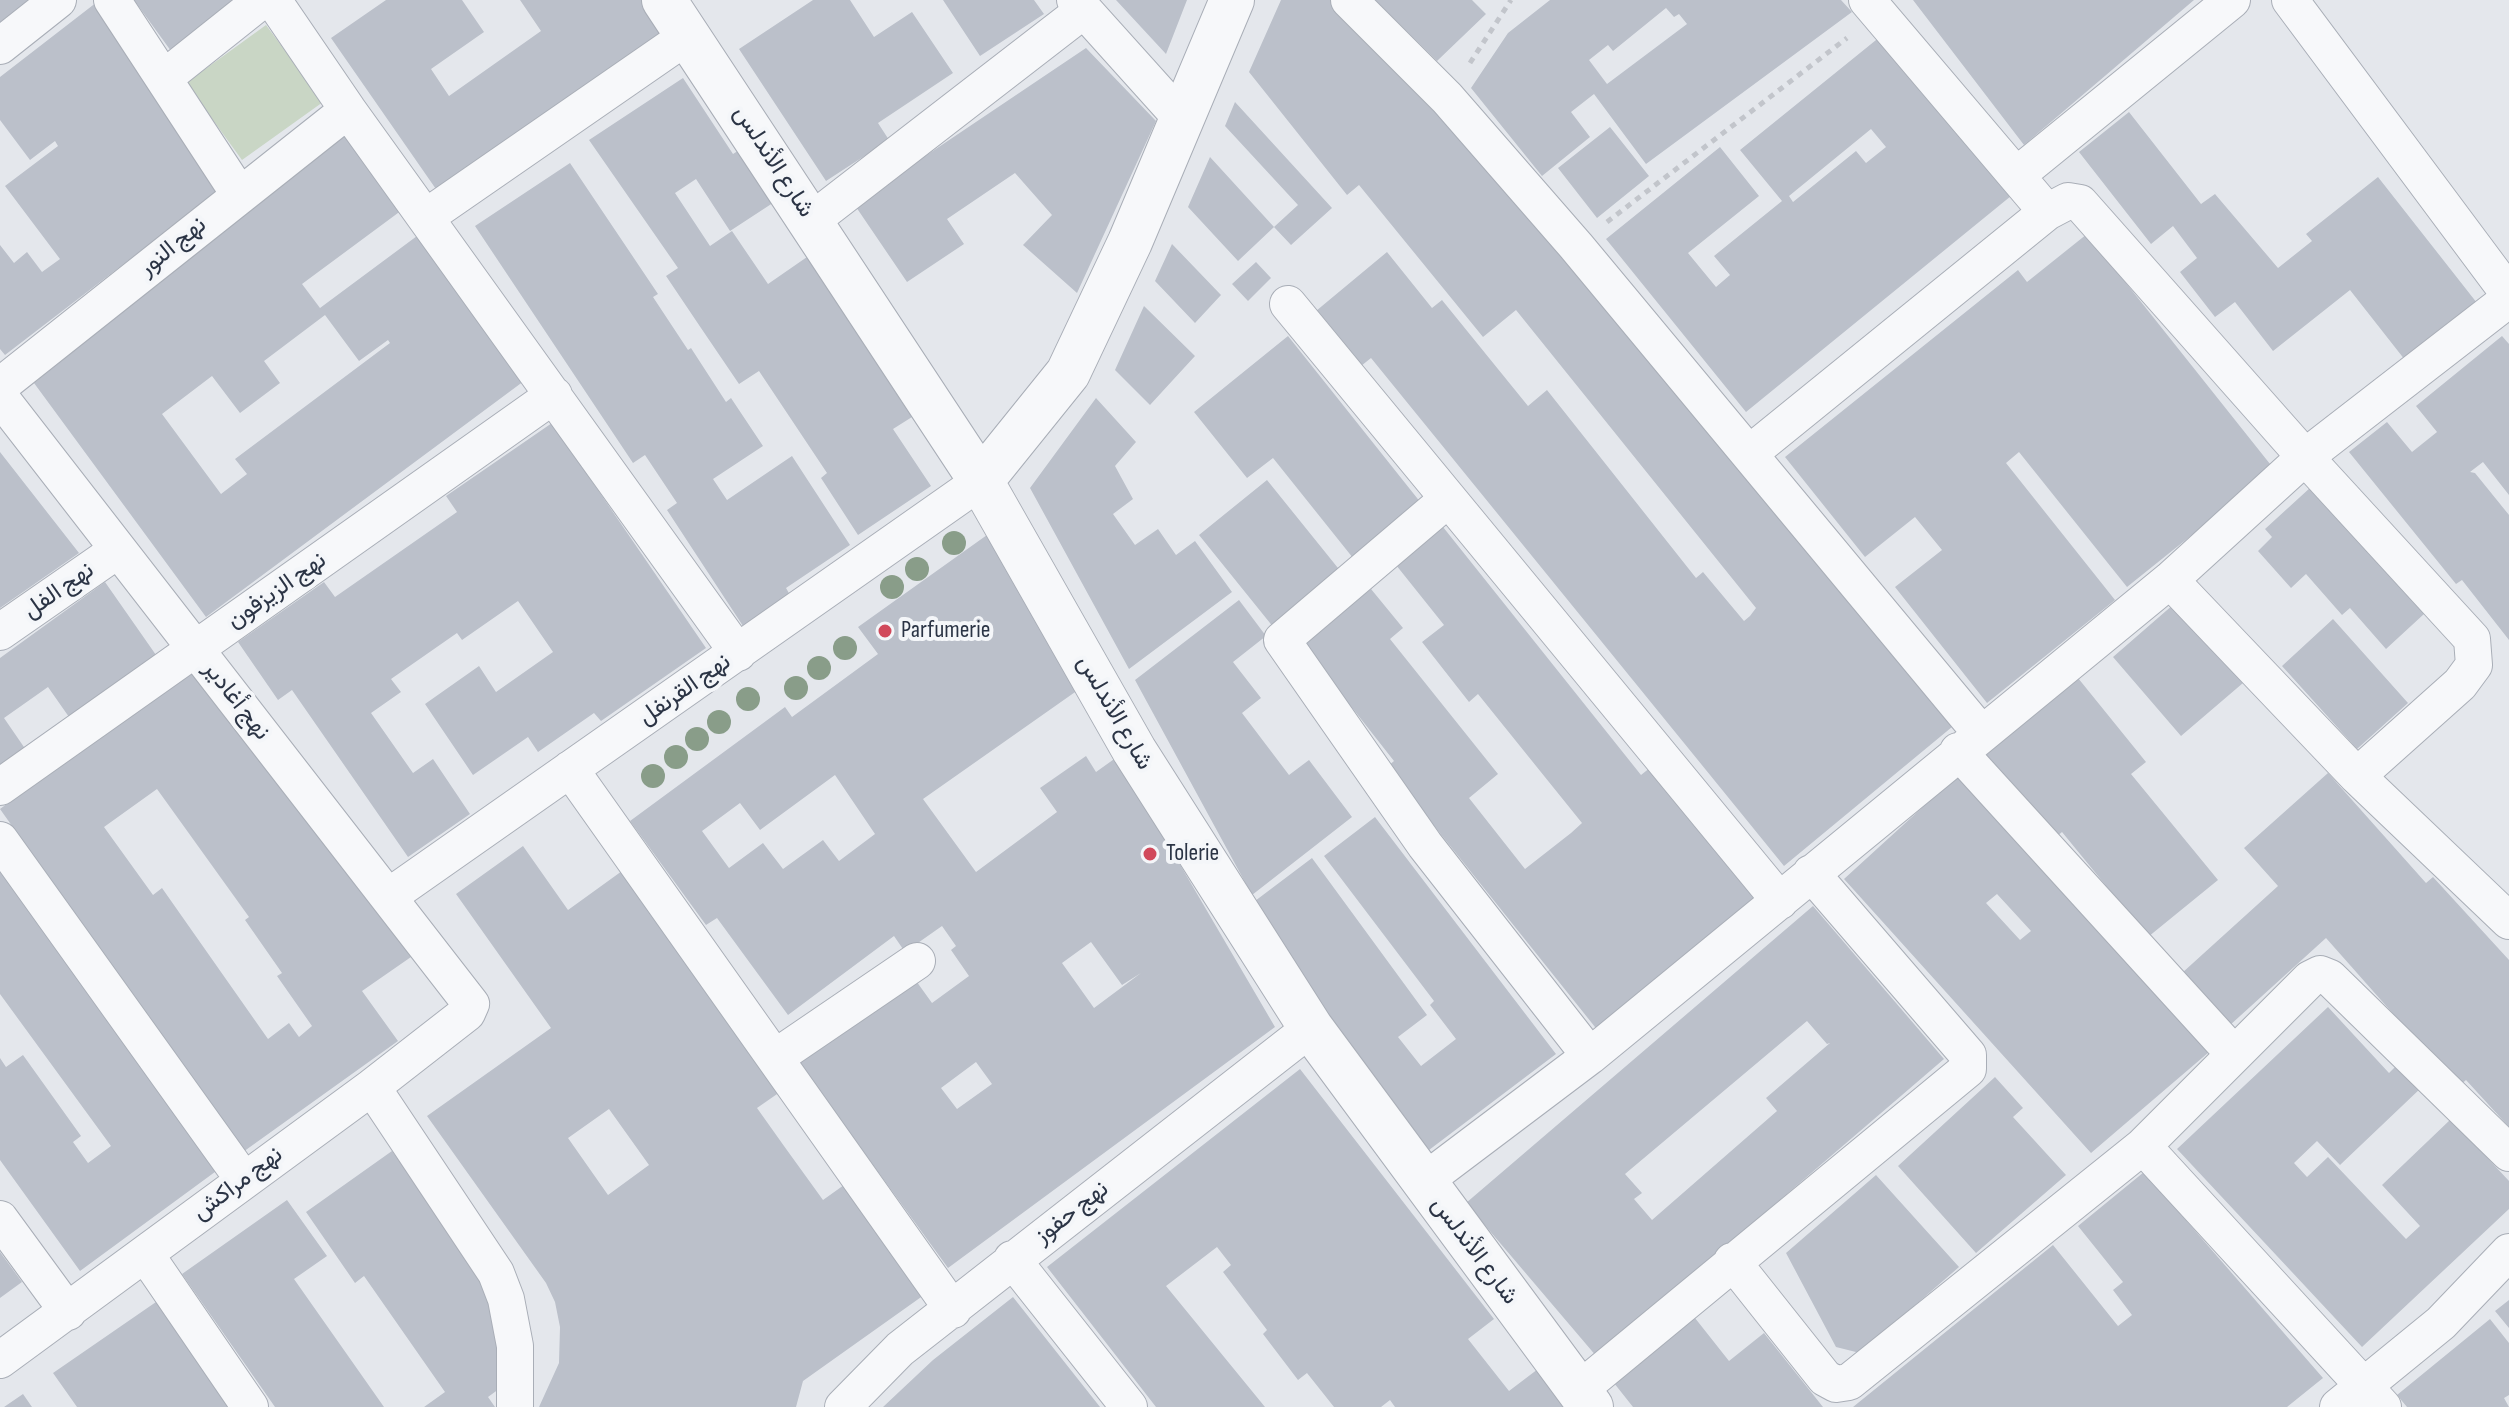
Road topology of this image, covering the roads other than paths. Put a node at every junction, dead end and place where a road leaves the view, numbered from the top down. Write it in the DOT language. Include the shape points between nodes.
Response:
graph roads {
  1 [pos="58,0"];
  2 [pos="112,0"];
  3 [pos="262,0"];
  4 [pos="273,0"];
  5 [pos="664,0"];
  6 [pos="1232,0"];
  7 [pos="1349,0"];
  8 [pos="2232,0"];
  9 [pos="2290,0"];
  10 [pos="1080,5"];
  11 [pos="1873,7"];
  12 [pos="689,35"];
  13 [pos="0,46"];
  14 [pos="164,78"];
  15 [pos="348,110"];
  16 [pos="1182,119"];
  17 [pos="2017,175"];
  18 [pos="239,194"];
  19 [pos="2047,212"];
  20 [pos="426,217"];
  21 [pos="811,221"];
  22 [pos="2509,296"];
  23 [pos="1288,304"];
  24 [pos="0,386"];
  25 [pos="554,395"];
  26 [pos="0,397"];
  27 [pos="1750,453"];
  28 [pos="2305,457"];
  29 [pos="981,481"];
  30 [pos="1448,499"];
  31 [pos="118,550"];
  32 [pos="2170,580"];
  33 [pos="0,632"];
  34 [pos="195,648"];
  35 [pos="738,653"];
  36 [pos="1969,742"];
  37 [pos="570,769"];
  38 [pos="2357,776"];
  39 [pos="0,787"];
  40 [pos="0,840"];
  41 [pos="1811,873"];
  42 [pos="388,897"];
  43 [pos="1780,901"];
  44 [pos="2509,921"];
  45 [pos="917,961"];
  46 [pos="471,1004"];
  47 [pos="1311,1028"];
  48 [pos="2234,1054"];
  49 [pos="1590,1056"];
  50 [pos="776,1057"];
  51 [pos="372,1087"];
  52 [pos="2143,1146"];
  53 [pos="2509,1153"];
  54 [pos="243,1179"];
  55 [pos="1423,1182"];
  56 [pos="0,1219"];
  57 [pos="2509,1252"];
  58 [pos="146,1255"];
  59 [pos="1012,1259"];
  60 [pos="1732,1261"];
  61 [pos="953,1310"];
  62 [pos="68,1312"];
  63 [pos="0,1360"];
  64 [pos="1585,1398"];
  65 [pos="2362,1400"];
  66 [pos="250,1407"];
  67 [pos="515,1407"];
  68 [pos="843,1407"];
  69 [pos="1129,1407"];
  1 -- 13 [label="street"];
  2 -- 14 [label="street"];
  3 -- 14 [label="street"];
  4 -- 15 [label="street"];
  5 -- 12 [label="street, شارع الأندلس"];
  6 -- 16 [label="street"];
  7 -- 27 [label="street" via="1447,98"];
  8 -- 17 [label="street"];
  9 -- 22 [label="street"];
  10 -- 16 [label="street"];
  10 -- 21 [label="street"];
  11 -- 17 [label="street"];
  12 -- 20 [label="street"];
  12 -- 21 [label="street, شارع الأندلس"];
  14 -- 18 [label="street"];
  15 -- 18 [label="street, نهج النور"];
  15 -- 20 [label="street"];
  16 -- 29 [label="street" via="1068,373"];
  17 -- 19 [label="street"];
  18 -- 24 [label="street, نهج النور"];
  19 -- 27 [label="street"];
  19 -- 28 [label="street" via="2068,201 2082,205"];
  20 -- 25 [label="street"];
  21 -- 29 [label="street, شارع الأندلس"];
  22 -- 28 [label="street"];
  23 -- 30 [label="street"];
  25 -- 34 [label="street, نهج الزيزفون"];
  25 -- 35 [label="street"];
  26 -- 31 [label="street, نهج أغادير"];
  27 -- 36 [label="street"];
  28 -- 32 [label="street"];
  28 -- 38 [label="street" via="2466,629 2475,650 2474,665 2460,684"];
  29 -- 35 [label="street, نهج القرنفل"];
  29 -- 47 [label="street, شارع الأندلس" via="1134,750"];
  30 -- 43 [label="street"];
  30 -- 49 [label="street" via="1282,640 1425,845"];
  31 -- 33 [label="street, نهج الفل"];
  31 -- 34 [label="street, نهج أغادير"];
  32 -- 36 [label="street"];
  32 -- 38 [label="street"];
  34 -- 39 [label="street, نهج الزيزفون"];
  34 -- 42 [label="street, نهج أغادير"];
  35 -- 37 [label="street, نهج القرنفل"];
  36 -- 41 [label="street"];
  36 -- 48 [label="street"];
  37 -- 42 [label="street, نهج القرنفل"];
  37 -- 50 [label="street"];
  38 -- 44 [label="street"];
  40 -- 54 [label="street"];
  41 -- 43 [label="street"];
  41 -- 60 [label="street" via="1968,1055 1970,1065"];
  42 -- 46 [label="street, نهج أغادير"];
  43 -- 49 [label="street"];
  45 -- 50 [label="street"];
  46 -- 51 [label="street, نهج مراكش" via="467,1013"];
  47 -- 55 [label="street, شارع الأندلس"];
  47 -- 59 [label="street, نهج حفوز"];
  48 -- 52 [label="street"];
  48 -- 53 [label="street" via="2310,979 2328,976"];
  49 -- 55 [label="street"];
  50 -- 61 [label="street"];
  51 -- 54 [label="street, نهج مراكش"];
  51 -- 67 [label="street" via="496,1273 515,1346"];
  52 -- 60 [label="street" via="1844,1384 1825,1378"];
  52 -- 65 [label="street"];
  54 -- 58 [label="street, نهج مراكش"];
  55 -- 64 [label="street, شارع الأندلس"];
  56 -- 62 [label="street"];
  57 -- 65 [label="street"];
  58 -- 62 [label="street, نهج مراكش"];
  58 -- 66 [label="street"];
  59 -- 61 [label="street, نهج حفوز"];
  59 -- 69 [label="street"];
  60 -- 64 [label="street"];
  61 -- 68 [label="street, نهج حفوز" via="880,1366"];
  62 -- 63 [label="street, نهج مراكش"];
}
